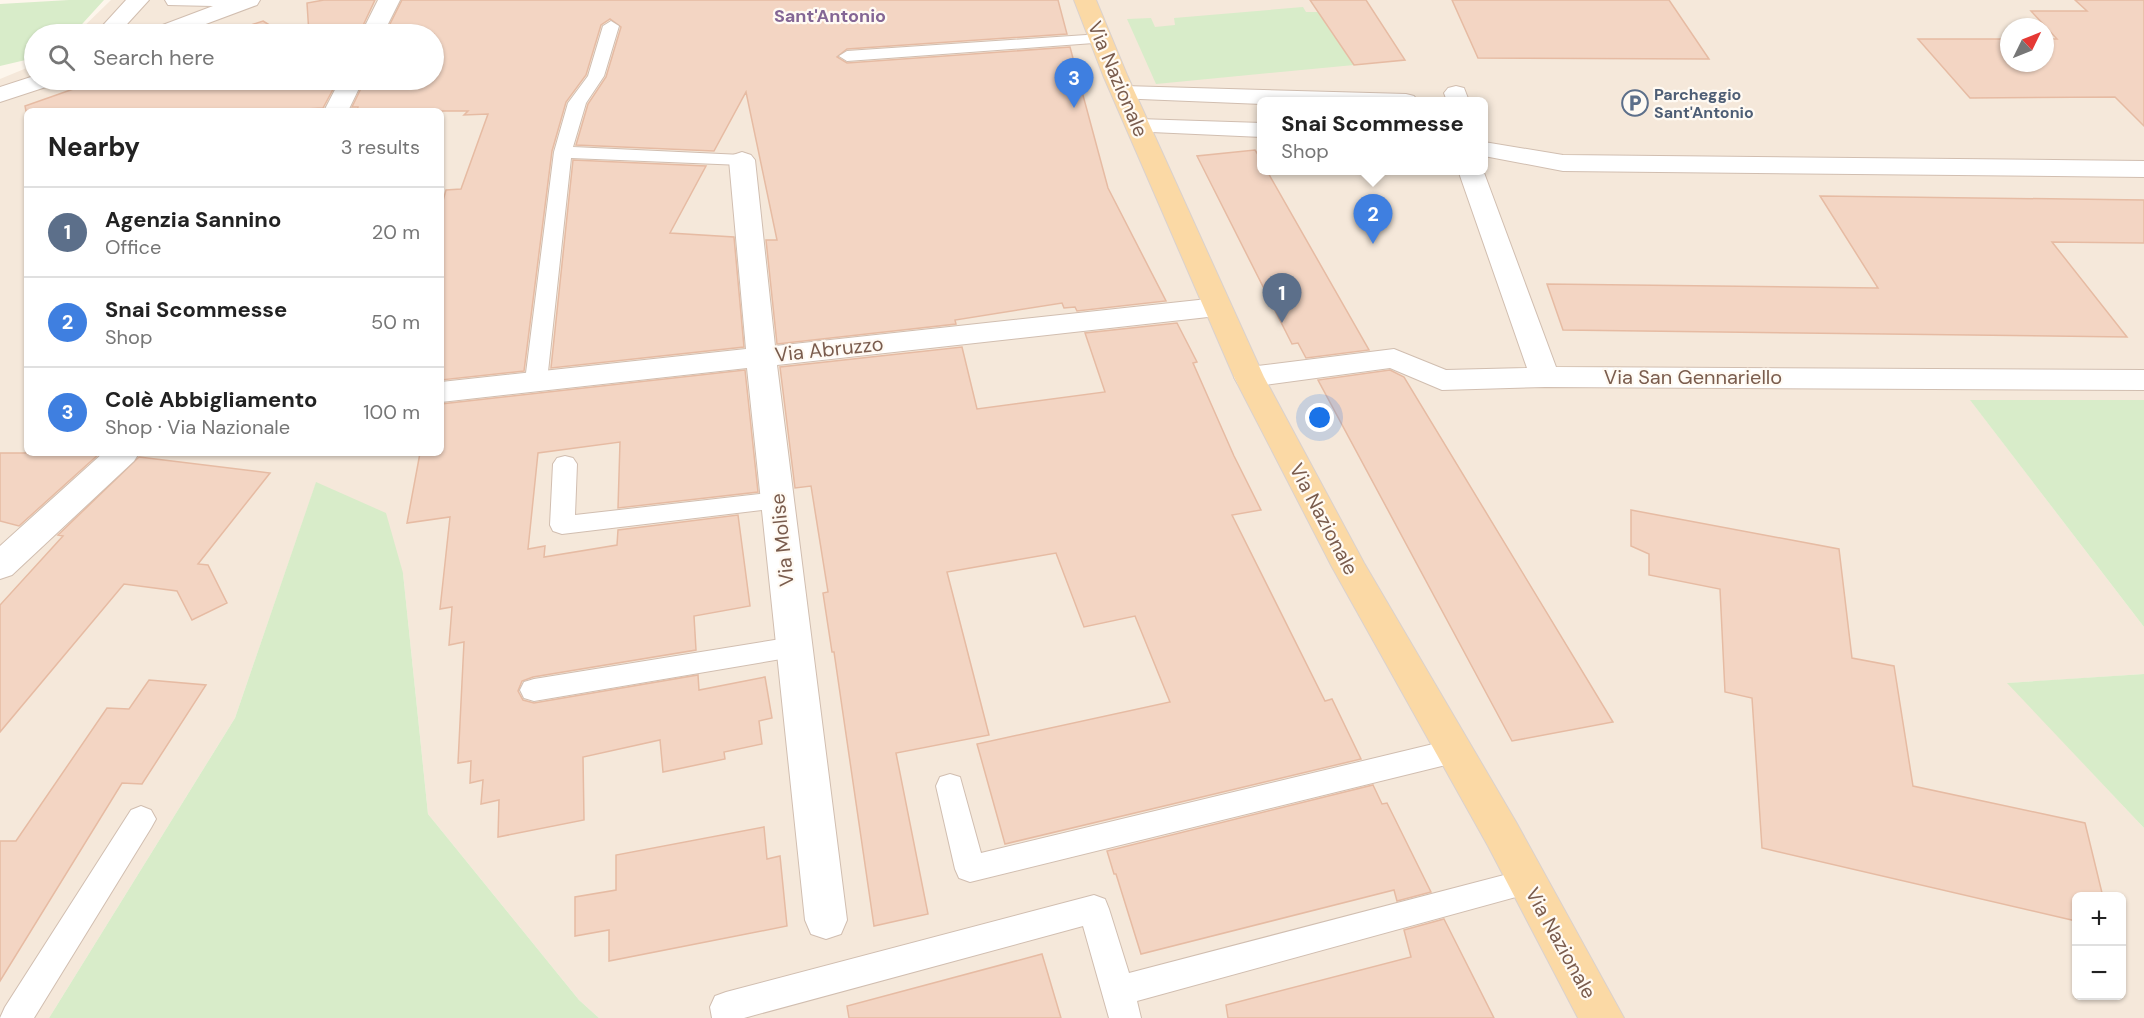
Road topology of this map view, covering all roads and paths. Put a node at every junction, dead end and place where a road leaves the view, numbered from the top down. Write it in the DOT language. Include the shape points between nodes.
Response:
graph roads {
  1 [pos="138,0"];
  2 [pos="176,0"];
  3 [pos="224,0"];
  4 [pos="249,0"];
  5 [pos="389,0"];
  6 [pos="1085,0"];
  7 [pos="115,24"];
  8 [pos="186,24"];
  9 [pos="377,24"];
  10 [pos="612,26"];
  11 [pos="1101,39"];
  12 [pos="848,56"];
  13 [pos="24,86"];
  14 [pos="346,90"];
  15 [pos="1124,93"];
  16 [pos="0,94"];
  17 [pos="1257,97"];
  18 [pos="337,108"];
  19 [pos="1138,126"];
  20 [pos="1257,130"];
  21 [pos="1488,150"];
  22 [pos="563,152"];
  23 [pos="742,160"];
  24 [pos="2144,169"];
  25 [pos="1471,175"];
  26 [pos="1217,307"];
  27 [pos="761,356"];
  28 [pos="1249,377"];
  29 [pos="1545,377"];
  30 [pos="2144,380"];
  31 [pos="536,381"];
  32 [pos="444,392"];
  33 [pos="120,456"];
  34 [pos="565,464"];
  35 [pos="778,500"];
  36 [pos="0,566"];
  37 [pos="794,647"];
  38 [pos="534,690"];
  39 [pos="1454,751"];
  40 [pos="950,786"];
  41 [pos="141,819"];
  42 [pos="1527,882"];
  43 [pos="826,920"];
  44 [pos="1121,1004"];
  45 [pos="16,1018"];
  46 [pos="728,1018"];
  47 [pos="1602,1018"];
  1 -- 7 [label="street"];
  2 -- 3 [label="street"];
  4 -- 8 [label="street"];
  5 -- 9 [label="street"];
  6 -- 11 [label="main road, Via Nazionale"];
  10 -- 22 [label="lane" via="596,76 577,103"];
  11 -- 12 [label="lane"];
  11 -- 15 [label="main road, Via Nazionale"];
  13 -- 16 [label="street"];
  14 -- 18 [label="street"];
  15 -- 17 [label="street"];
  15 -- 19 [label="main road, Via Nazionale"];
  19 -- 20 [label="street"];
  19 -- 26 [label="main road, Via Nazionale"];
  21 -- 24 [label="street" via="1563,163"];
  22 -- 23 [label="lane"];
  22 -- 31 [label="lane"];
  23 -- 27 [label="street, Via Molise"];
  25 -- 29 [label="street"];
  26 -- 27 [label="street, Via Abruzzo"];
  26 -- 28 [label="main road, Via Nazionale"];
  27 -- 31 [label="street, Via Abruzzo"];
  27 -- 35 [label="street, Via Molise"];
  28 -- 29 [label="street, Via San Gennariello" via="1394,358 1442,380"];
  28 -- 39 [label="main road, Via Nazionale" via="1349,567"];
  29 -- 30 [label="street, Via San Gennariello"];
  31 -- 32 [label="street, Via Abruzzo"];
  33 -- 36 [label="street"];
  34 -- 35 [label="lane" via="562,525"];
  35 -- 37 [label="street, Via Molise"];
  37 -- 38 [label="lane"];
  37 -- 43 [label="street, Via Molise"];
  39 -- 40 [label="lane" via="970,869"];
  39 -- 42 [label="main road, Via Nazionale"];
  41 -- 45 [label="lane"];
  42 -- 44 [label="lane"];
  42 -- 47 [label="main road, Via Nazionale"];
  44 -- 46 [label="lane" via="1094,909 726,1007"];
}
